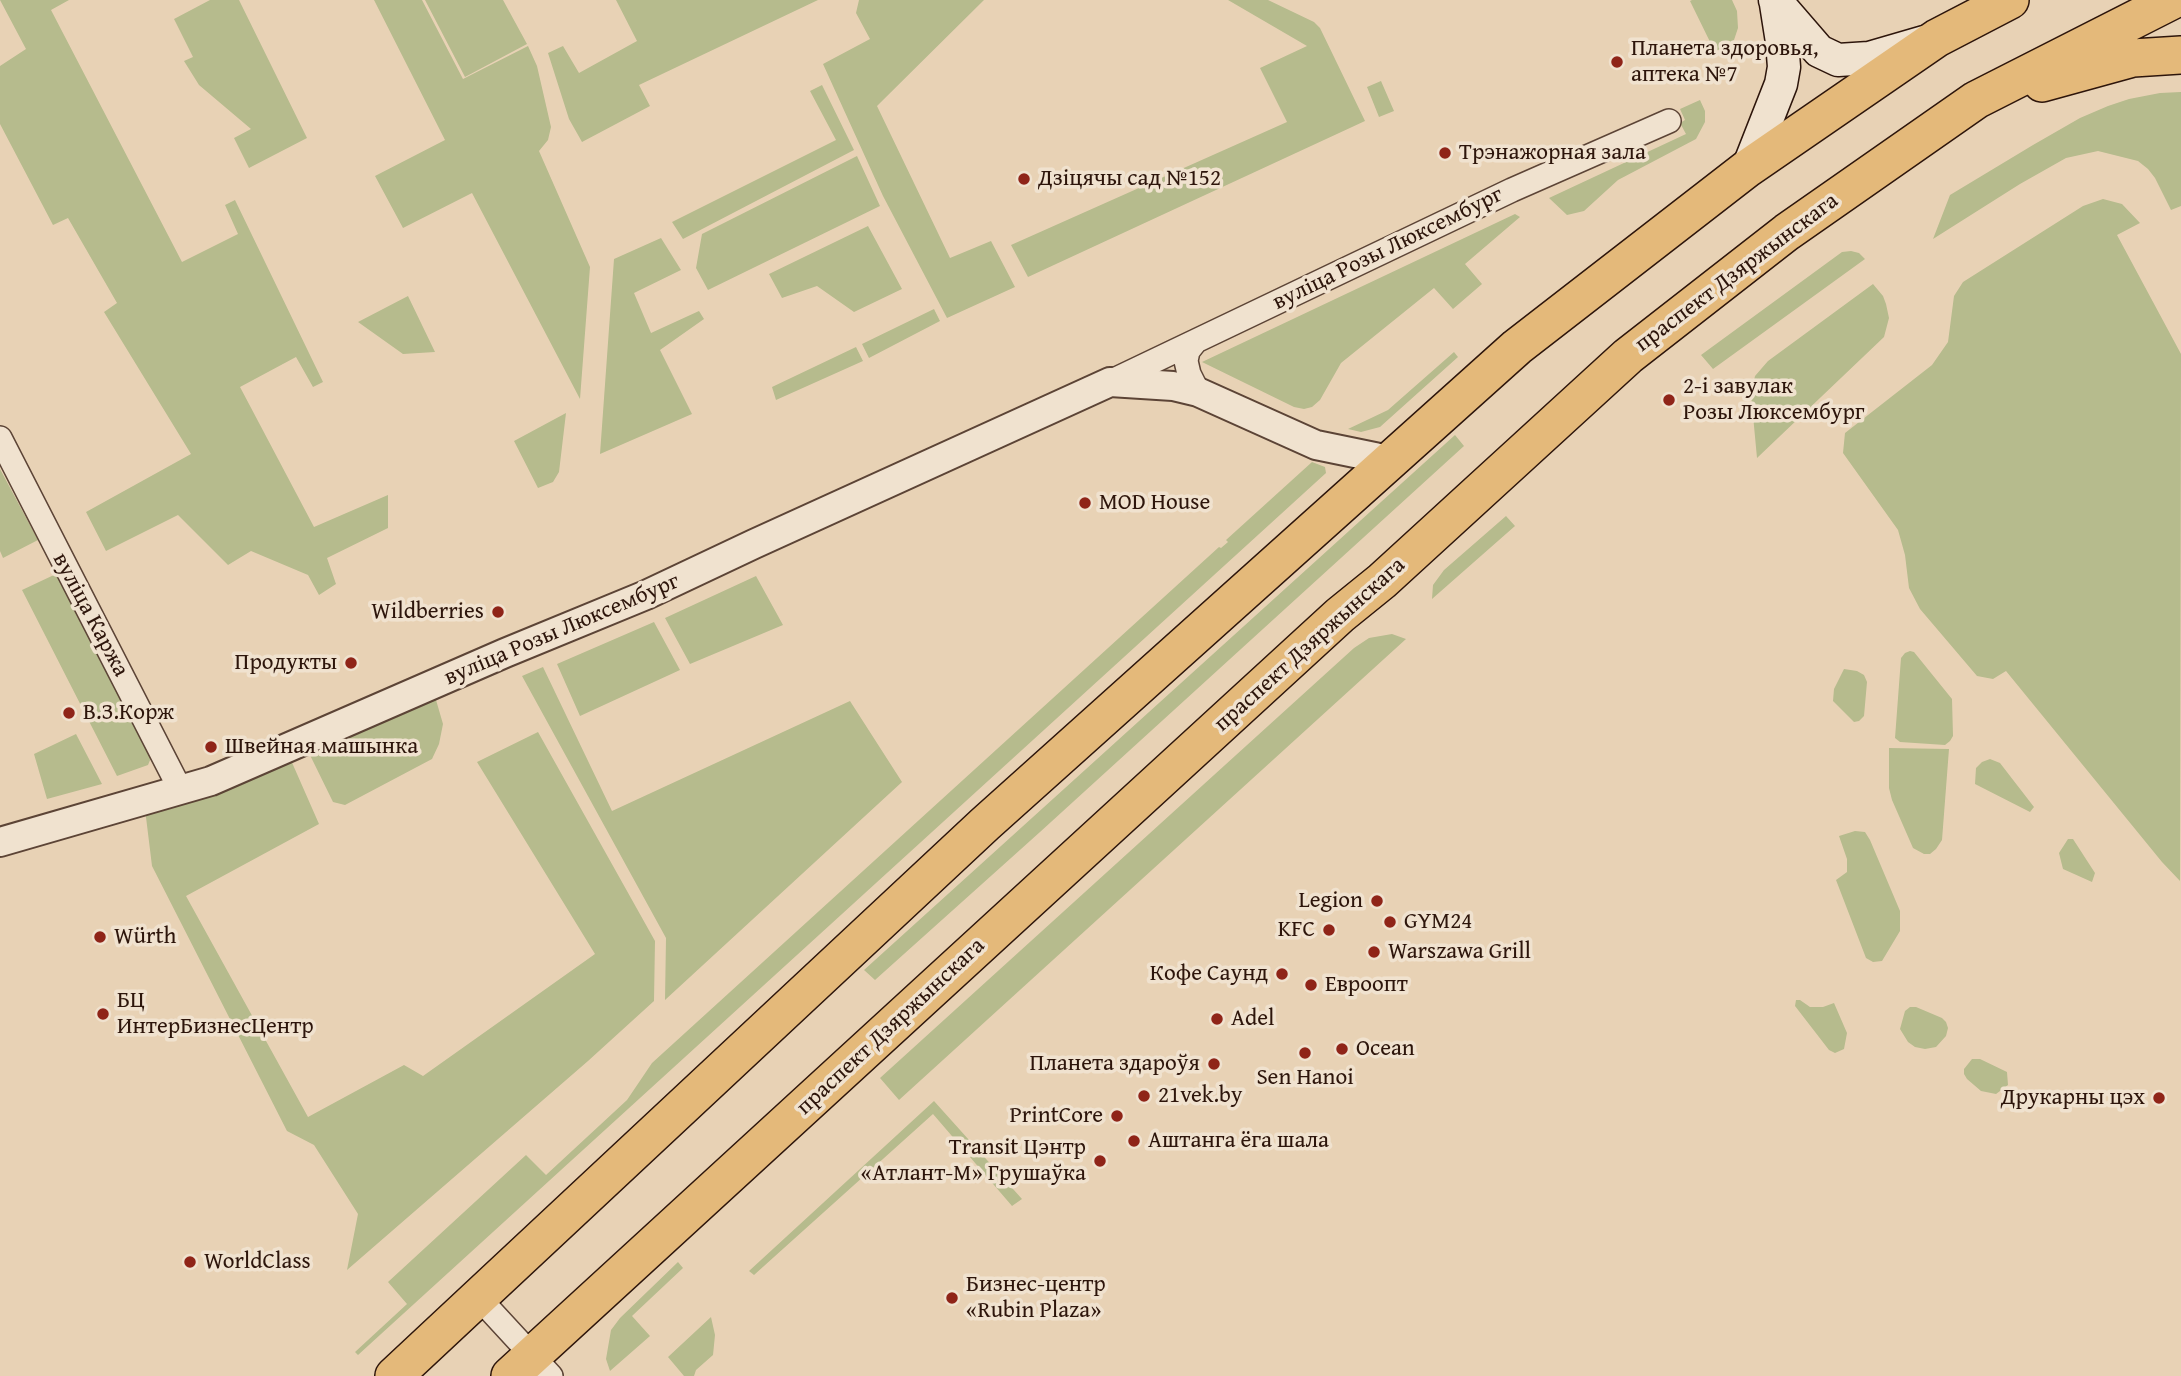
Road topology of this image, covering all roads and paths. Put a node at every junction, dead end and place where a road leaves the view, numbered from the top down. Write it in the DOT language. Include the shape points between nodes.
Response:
graph roads {
  1 [pos="2011,0"];
  2 [pos="2173,0"];
  3 [pos="1775,1"];
  4 [pos="1937,38"];
  5 [pos="2181,55"];
  6 [pos="1976,100"];
  7 [pos="1669,121"];
  8 [pos="1748,168"];
  9 [pos="1196,341"];
  10 [pos="1110,382"];
  11 [pos="1198,392"];
  12 [pos="0,438"];
  13 [pos="1389,460"];
  14 [pos="181,791"];
  15 [pos="0,842"];
  16 [pos="479,1298"];
  17 [pos="532,1369"];
  18 [pos="394,1376"];
  1 -- 4 [label="main road"];
  2 -- 6 [label="main road, праспект Дзяржынскага"];
  3 -- 4 [label="main road" via="1819,51 1838,60 1869,58"];
  3 -- 8 [label="main road" via="1784,67"];
  4 -- 8 [label="main road"];
  5 -- 6 [label="main road" via="2133,58"];
  6 -- 17 [label="main road, праспект Дзяржынскага" via="1787,232 1628,356 1330,625"];
  7 -- 9 [label="street, вуліца Розы Люксембург" via="1499,196"];
  8 -- 13 [label="main road" via="1517,348"];
  9 -- 10 [label="street, вуліца Розы Люксембург"];
  9 -- 11 [label="street" via="1186,360"];
  10 -- 11 [label="street, вуліца Розы Люксембург"];
  10 -- 14 [label="street, вуліца Розы Люксембург" via="646,595"];
  11 -- 13 [label="street, вуліца Розы Люксембург" via="1315,445"];
  12 -- 14 [label="street, вуліца Каржа"];
  13 -- 16 [label="main road" via="985,824"];
  14 -- 15 [label="street, вуліца Розы Люксембург"];
  16 -- 17 [label="street"];
  16 -- 18 [label="main road"];
}
